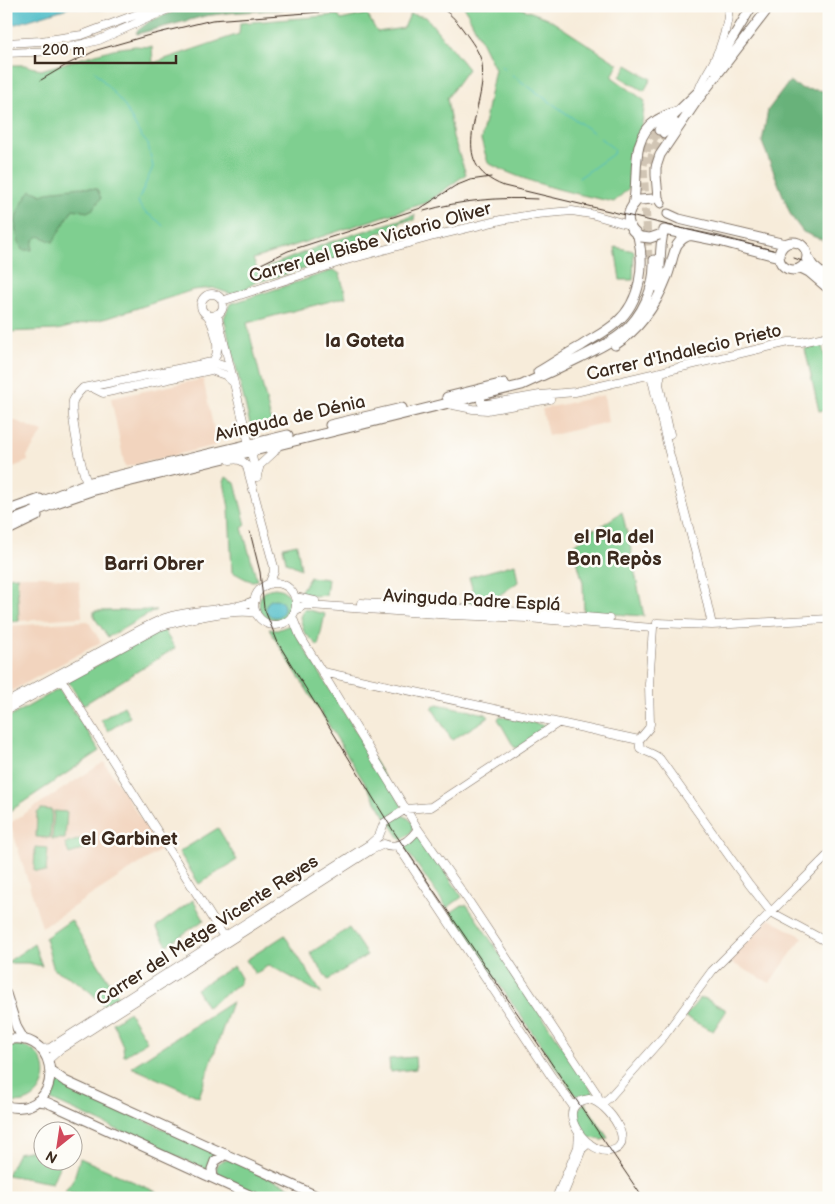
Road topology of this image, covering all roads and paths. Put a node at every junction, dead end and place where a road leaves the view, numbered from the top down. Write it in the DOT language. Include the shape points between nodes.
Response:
graph roads {
  1 [pos="159,6"];
  2 [pos="175,6"];
  3 [pos="729,6"];
  4 [pos="752,6"];
  5 [pos="770,6"];
  6 [pos="6,43"];
  7 [pos="6,52"];
  8 [pos="699,90"];
  9 [pos="696,102"];
  10 [pos="684,107"];
  11 [pos="657,201"];
  12 [pos="634,206"];
  13 [pos="668,214"];
  14 [pos="617,221"];
  15 [pos="629,225"];
  16 [pos="661,233"];
  17 [pos="692,235"];
  18 [pos="640,236"];
  19 [pos="785,244"];
  20 [pos="807,256"];
  21 [pos="779,257"];
  22 [pos="801,268"];
  23 [pos="829,280"];
  24 [pos="829,289"];
  25 [pos="222,301"];
  26 [pos="652,307"];
  27 [pos="207,314"];
  28 [pos="217,314"];
  29 [pos="828,336"];
  30 [pos="829,346"];
  31 [pos="212,362"];
  32 [pos="230,368"];
  33 [pos="538,372"];
  34 [pos="660,372"];
  35 [pos="548,373"];
  36 [pos="651,375"];
  37 [pos="234,383"];
  38 [pos="659,384"];
  39 [pos="87,388"];
  40 [pos="575,392"];
  41 [pos="481,395"];
  42 [pos="446,403"];
  43 [pos="280,444"];
  44 [pos="249,448"];
  45 [pos="670,453"];
  46 [pos="204,463"];
  47 [pos="89,487"];
  48 [pos="78,496"];
  49 [pos="51,498"];
  50 [pos="6,511"];
  51 [pos="6,518"];
  52 [pos="6,523"];
  53 [pos="6,531"];
  54 [pos="269,584"];
  55 [pos="295,597"];
  56 [pos="255,600"];
  57 [pos="256,613"];
  58 [pos="293,614"];
  59 [pos="829,619"];
  60 [pos="652,625"];
  61 [pos="712,625"];
  62 [pos="323,672"];
  63 [pos="59,678"];
  64 [pos="6,702"];
  65 [pos="6,710"];
  66 [pos="558,723"];
  67 [pos="639,740"];
  68 [pos="406,809"];
  69 [pos="418,829"];
  70 [pos="379,836"];
  71 [pos="384,844"];
  72 [pos="398,846"];
  73 [pos="829,854"];
  74 [pos="772,912"];
  75 [pos="224,937"];
  76 [pos="829,943"];
  77 [pos="6,994"];
  78 [pos="6,1040"];
  79 [pos="24,1040"];
  80 [pos="40,1049"];
  81 [pos="48,1060"];
  82 [pos="51,1071"];
  83 [pos="36,1101"];
  84 [pos="601,1103"];
  85 [pos="7,1107"];
  86 [pos="574,1107"];
  87 [pos="579,1133"];
  88 [pos="589,1143"];
  89 [pos="226,1154"];
  90 [pos="213,1178"];
  91 [pos="256,1198"];
  92 [pos="322,1198"];
  93 [pos="556,1198"];
  94 [pos="562,1198"];
  1 -- 6 [label="street" via="82,34"];
  2 -- 7 [label="street" via="90,42 55,51"];
  3 -- 8 [label="street" via="725,32"];
  4 -- 8 [label="main road"];
  5 -- 9 [label="main road"];
  8 -- 10 [label="main road"];
  9 -- 10 [label="main road" via="661,132"];
  9 -- 11 [label="main road" via="658,161"];
  10 -- 12 [label="main road" via="651,125 641,140 636,161"];
  11 -- 12 [label="main road, bridge"];
  11 -- 13 [label="main road"];
  12 -- 14 [label="street"];
  12 -- 15 [label="main road"];
  13 -- 16 [label="main road" via="667,224"];
  13 -- 19 [label="main road"];
  14 -- 15 [label="street, Carrer del Bisbe Victorio Oliver"];
  14 -- 25 [label="street, Carrer del Bisbe Victorio Oliver" via="572,211 529,215 474,226 382,250"];
  15 -- 18 [label="main road"];
  16 -- 17 [label="main road"];
  16 -- 18 [label="main road, bridge" via="650,238"];
  16 -- 26 [label="main road, Avinguda de Dénia" via="660,278"];
  17 -- 21 [label="main road"];
  17 -- 26 [label="main road, Avinguda de Dénia" via="686,236 678,245"];
  18 -- 33 [label="main road, Avinguda de Dénia" via="641,275 624,315 604,332"];
  19 -- 20 [label="main road" via="801,244"];
  19 -- 21 [label="main road"];
  20 -- 22 [label="main road"];
  20 -- 23 [label="main road"];
  21 -- 22 [label="main road" via="786,268"];
  22 -- 24 [label="main road"];
  25 -- 27 [label="street" via="214,294 205,297 202,307"];
  25 -- 28 [label="street" via="223,307"];
  26 -- 35 [label="main road, Avinguda de Dénia" via="636,330 622,341 590,358"];
  27 -- 28 [label="street"];
  27 -- 31 [label="street" via="218,350"];
  28 -- 32 [label="street"];
  29 -- 30 [label="street"];
  29 -- 34 [label="street, Carrer d'Indalecio Prieto"];
  31 -- 32 [label="street"];
  31 -- 39 [label="street"];
  32 -- 37 [label="street"];
  33 -- 35 [label="main road, Avinguda de Dénia" via="603,339 626,321 642,297 651,260 651,286 646,303 629,327 607,343"];
  33 -- 44 [label="main road, Avinguda de Dénia" via="520,380"];
  34 -- 36 [label="street, Carrer d'Indalecio Prieto"];
  34 -- 38 [label="street"];
  35 -- 41 [label="main road, Avinguda de Dénia" via="522,385"];
  36 -- 38 [label="street"];
  36 -- 40 [label="street, Carrer d'Indalecio Prieto"];
  36 -- 45 [label="street"];
  37 -- 39 [label="street" via="225,375 210,370 103,393"];
  37 -- 44 [label="street"];
  38 -- 45 [label="street" via="673,447"];
  39 -- 47 [label="street" via="76,396 73,405"];
  40 -- 41 [label="street, Carrer d'Indalecio Prieto" via="488,404 481,402"];
  40 -- 42 [label="street, Carrer d'Indalecio Prieto" via="487,410"];
  41 -- 42 [label="main road, Avinguda de Dénia"];
  42 -- 43 [label="main road, Avinguda de Dénia"];
  43 -- 44 [label="main road, Avinguda de Dénia"];
  43 -- 44 [label="street, Avinguda de Dénia" via="260,465 257,477"];
  44 -- 46 [label="main road, Avinguda de Dénia"];
  44 -- 47 [label="main road, Avinguda de Dénia"];
  45 -- 61 [label="street"];
  46 -- 47 [label="main road, Avinguda de Dénia"];
  46 -- 54 [label="street" via="236,459 246,463 274,567"];
  47 -- 48 [label="main road, Avinguda de Dénia"];
  47 -- 49 [label="main road, Avinguda de Dénia"];
  48 -- 52 [label="main road, Avinguda de Dénia"];
  48 -- 53 [label="main road, Avinguda de Dénia"];
  49 -- 50 [label="main road, Avinguda de Dénia" via="38,499"];
  49 -- 51 [label="main road, Avinguda de Dénia"];
  54 -- 55 [label="street" via="286,586"];
  54 -- 56 [label="street" via="260,590"];
  55 -- 58 [label="street"];
  55 -- 60 [label="street, Avinguda Padre Esplá" via="315,601 526,612"];
  56 -- 57 [label="street"];
  56 -- 63 [label="street" via="248,604 167,617"];
  57 -- 58 [label="street" via="264,621 275,624 284,622"];
  57 -- 63 [label="street" via="241,611 174,622"];
  58 -- 60 [label="street, Avinguda Padre Esplá" via="304,605 310,605"];
  58 -- 62 [label="street" via="300,636"];
  59 -- 61 [label="street, Avinguda Padre Esplá"];
  60 -- 61 [label="street, Avinguda Padre Esplá"];
  60 -- 67 [label="street" via="650,724"];
  62 -- 66 [label="street"];
  62 -- 68 [label="street"];
  63 -- 64 [label="street"];
  63 -- 65 [label="street"];
  63 -- 75 [label="street"];
  66 -- 67 [label="street"];
  66 -- 68 [label="street" via="431,807"];
  67 -- 74 [label="street" via="640,748 660,759"];
  68 -- 69 [label="street"];
  68 -- 70 [label="street" via="384,823"];
  69 -- 72 [label="street"];
  69 -- 84 [label="street"];
  70 -- 71 [label="street"];
  70 -- 75 [label="street, Carrer del Metge Vicente Reyes"];
  71 -- 72 [label="street"];
  71 -- 81 [label="street, Carrer del Metge Vicente Reyes"];
  72 -- 86 [label="street"];
  73 -- 74 [label="street"];
  74 -- 76 [label="street"];
  74 -- 84 [label="street" via="712,971 664,1036"];
  75 -- 80 [label="street, Carrer del Metge Vicente Reyes" via="50,1048"];
  77 -- 79 [label="main road"];
  78 -- 79 [label="main road"];
  79 -- 80 [label="main road"];
  80 -- 81 [label="main road"];
  81 -- 82 [label="main road"];
  82 -- 83 [label="main road" via="44,1094"];
  82 -- 89 [label="main road" via="65,1081"];
  83 -- 85 [label="main road" via="26,1106"];
  83 -- 90 [label="main road" via="53,1105"];
  84 -- 86 [label="street" via="584,1100"];
  84 -- 88 [label="street" via="614,1118 622,1141 619,1147 608,1151"];
  86 -- 87 [label="street" via="572,1119"];
  87 -- 88 [label="street"];
  87 -- 93 [label="street" via="578,1147"];
  88 -- 94 [label="street" via="582,1149"];
  89 -- 90 [label="main road" via="215,1161"];
  89 -- 92 [label="main road"];
  90 -- 91 [label="main road"];
}
